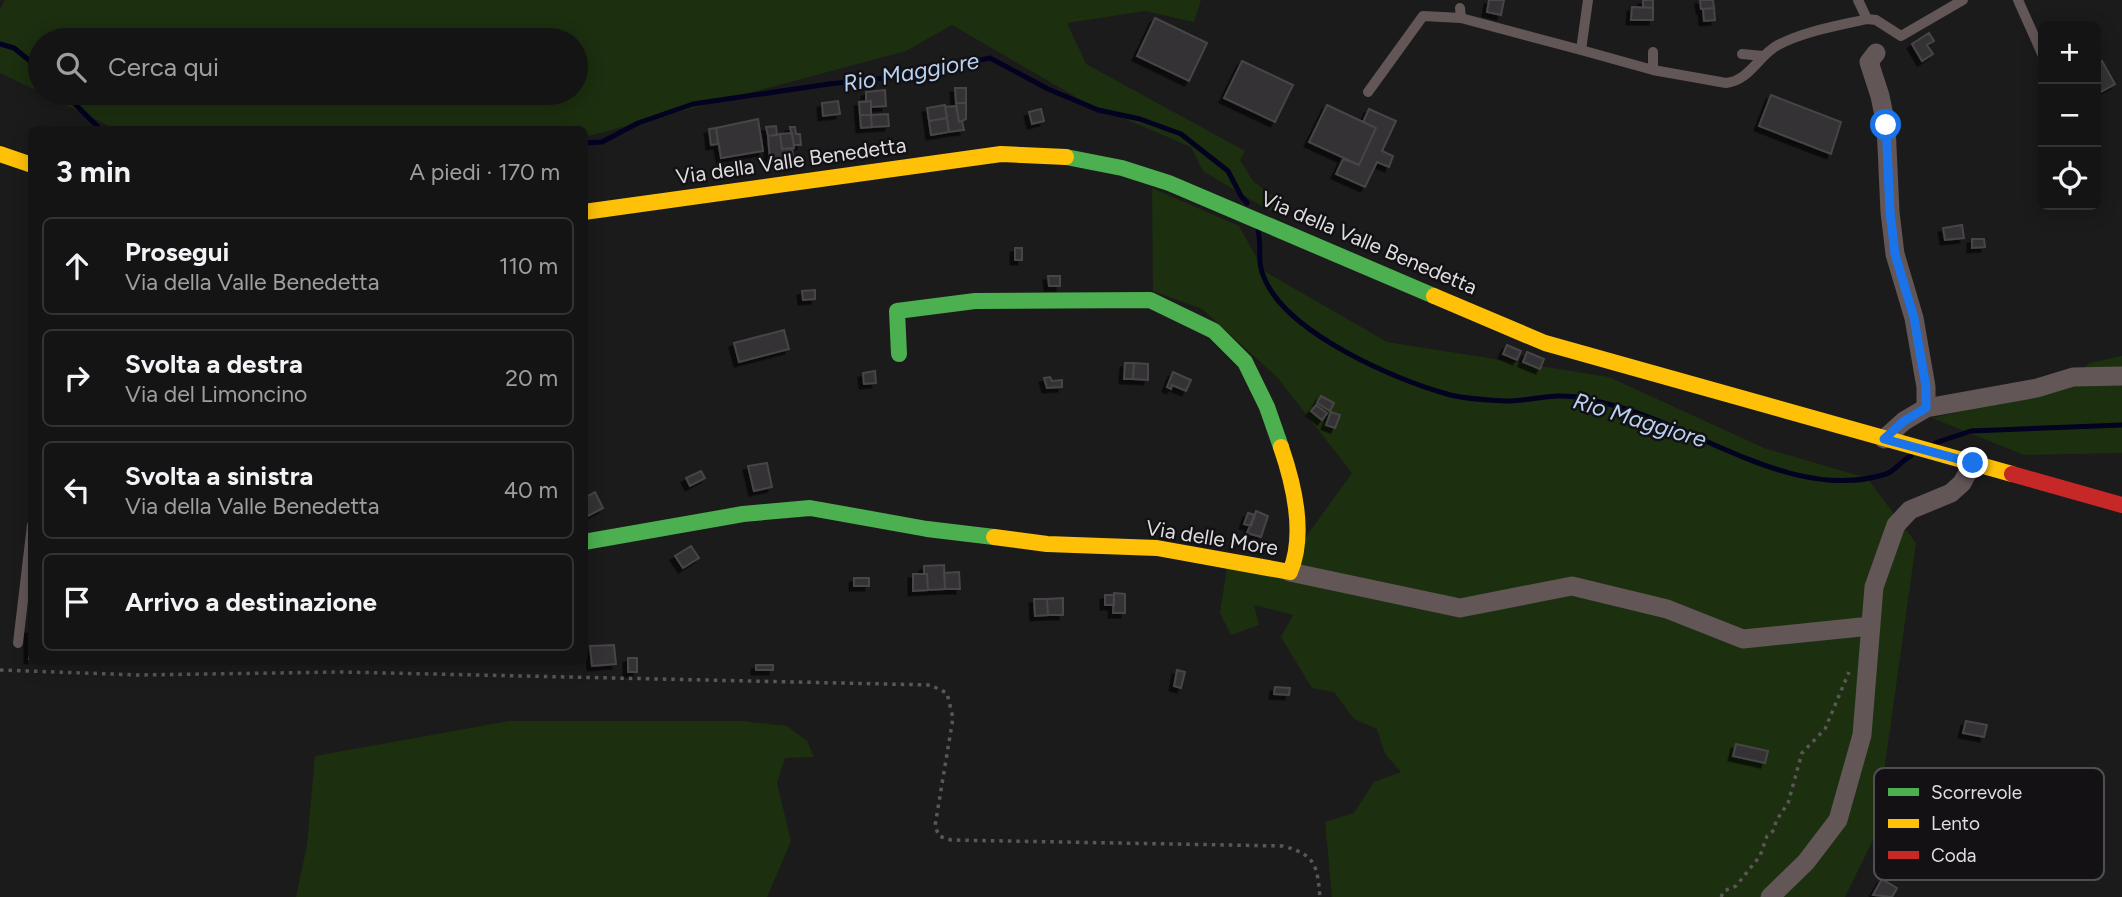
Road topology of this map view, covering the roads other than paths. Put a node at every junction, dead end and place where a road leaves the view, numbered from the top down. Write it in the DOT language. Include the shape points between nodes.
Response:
graph roads {
  1 [pos="1588,0"];
  2 [pos="1858,0"];
  3 [pos="1963,0"];
  4 [pos="2018,0"];
  5 [pos="1867,19"];
  6 [pos="2038,45"];
  7 [pos="1581,50"];
  8 [pos="1653,52"];
  9 [pos="1876,53"];
  10 [pos="1742,54"];
  11 [pos="1763,56"];
  12 [pos="1653,70"];
  13 [pos="1368,92"];
  14 [pos="0,154"];
  15 [pos="28,164"];
  16 [pos="588,211"];
  17 [pos="899,354"];
  18 [pos="2122,376"];
  19 [pos="1926,408"];
  20 [pos="1893,441"];
  21 [pos="1973,463"];
  22 [pos="2122,505"];
  23 [pos="588,541"];
  24 [pos="28,559"];
  25 [pos="1290,572"];
  26 [pos="1871,626"];
  27 [pos="18,643"];
  28 [pos="1770,897"];
  1 -- 7 [label="lane"];
  2 -- 5 [label="lane"];
  3 -- 5 [label="lane" via="1901,36"];
  4 -- 6 [label="lane"];
  5 -- 11 [label="lane" via="1798,36"];
  7 -- 12 [label="lane"];
  7 -- 13 [label="lane" via="1460,13 1423,16"];
  8 -- 12 [label="lane"];
  9 -- 19 [label="street" via="1869,62 1886,125 1895,254 1914,318"];
  10 -- 11 [label="lane"];
  11 -- 12 [label="lane" via="1734,82"];
  14 -- 15 [label="main road"];
  16 -- 20 [label="main road, Via della Valle Benedetta" via="1001,154 1063,156 1169,183 1545,343"];
  17 -- 25 [label="main road, Via delle More" via="897,311 975,301 1150,299 1213,331 1245,362 1283,454 1296,507 1297,555"];
  18 -- 19 [label="street" via="2073,377"];
  19 -- 20 [label="street" via="1904,421"];
  20 -- 21 [label="main road, Via della Valle Benedetta"];
  21 -- 22 [label="main road, Via della Valle Benedetta"];
  21 -- 26 [label="street" via="1951,493 1910,510 1896,525 1874,587"];
  23 -- 25 [label="main road, Via delle More" via="743,514 810,508 1047,544 1157,548"];
  24 -- 27 [label="lane"];
  25 -- 26 [label="street" via="1460,608 1572,586 1667,609 1743,639"];
  26 -- 28 [label="street" via="1862,735 1838,820 1806,862"];
}
